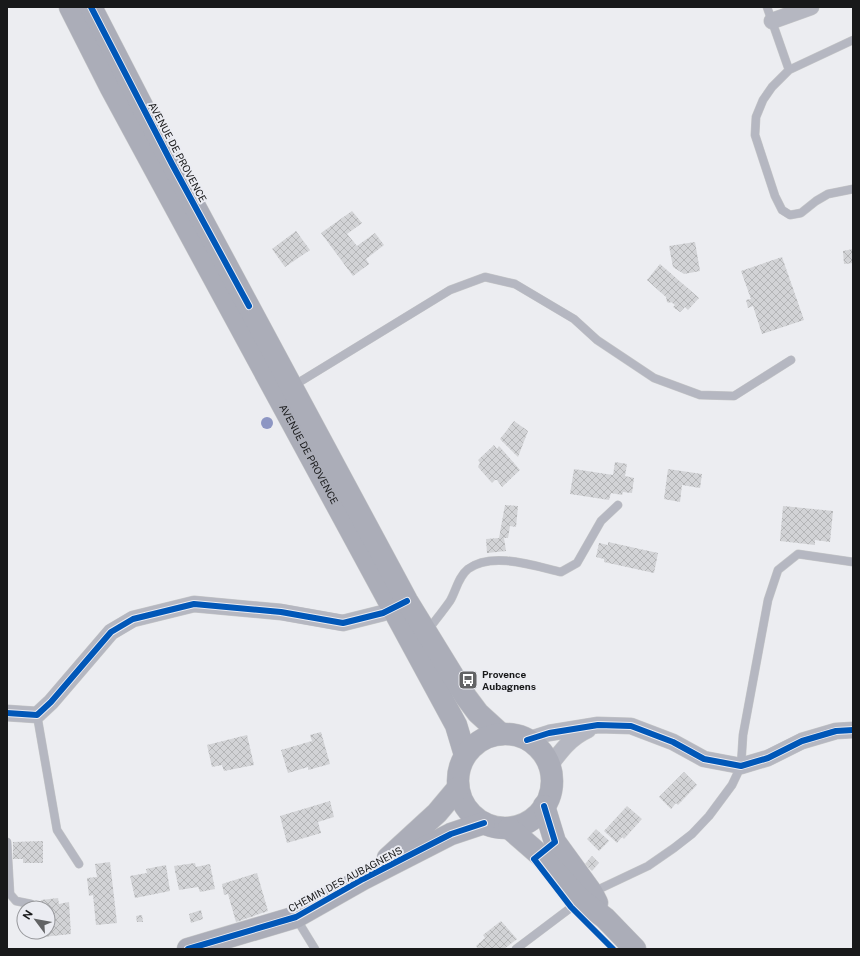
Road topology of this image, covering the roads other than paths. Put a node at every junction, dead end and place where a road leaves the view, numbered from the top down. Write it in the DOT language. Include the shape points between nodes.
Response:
graph roads {
  1 [pos="811,7"];
  2 [pos="85,10"];
  3 [pos="770,14"];
  4 [pos="853,40"];
  5 [pos="790,70"];
  6 [pos="853,188"];
  7 [pos="790,360"];
  8 [pos="285,392"];
  9 [pos="618,505"];
  10 [pos="853,562"];
  11 [pos="400,605"];
  12 [pos="419,638"];
  13 [pos="7,713"];
  14 [pos="38,715"];
  15 [pos="598,725"];
  16 [pos="853,730"];
  17 [pos="502,734"];
  18 [pos="527,740"];
  19 [pos="465,755"];
  20 [pos="741,766"];
  21 [pos="549,767"];
  22 [pos="458,788"];
  23 [pos="544,806"];
  24 [pos="484,823"];
  25 [pos="509,828"];
  26 [pos="7,842"];
  27 [pos="79,864"];
  28 [pos="363,879"];
  29 [pos="586,896"];
  30 [pos="16,901"];
  31 [pos="296,917"];
  32 [pos="188,949"];
  33 [pos="315,949"];
  34 [pos="516,949"];
  35 [pos="635,949"];
  1 -- 3 [label="street"];
  2 -- 8 [label="main road, AVENUE DE PROVENCE" via="111,88"];
  3 -- 5 [label="lane"];
  4 -- 5 [label="lane"];
  5 -- 6 [label="lane" via="772,87 756,117 755,135 782,210 790,215 801,213 828,194"];
  7 -- 8 [label="lane" via="734,396 700,395 654,378 597,340 574,319 515,284 485,277 450,290"];
  8 -- 11 [label="main road, AVENUE DE PROVENCE"];
  9 -- 12 [label="lane" via="601,520 577,563 561,572 507,560 483,562 468,569 450,600"];
  10 -- 20 [label="lane" via="798,554 778,570 768,600 742,735"];
  11 -- 12 [label="main road, AVENUE DE PROVENCE"];
  11 -- 14 [label="street" via="383,613 343,623 281,612 194,604 132,619 111,632"];
  12 -- 17 [label="main road, AVENUE DE PROVENCE" via="478,713"];
  12 -- 19 [label="main road, AVENUE DE PROVENCE" via="456,725"];
  13 -- 14 [label="street"];
  14 -- 27 [label="lane" via="57,830"];
  15 -- 18 [label="street" via="549,733"];
  15 -- 20 [label="street" via="631,726 673,742 704,759"];
  15 -- 21 [label="street" via="577,735"];
  16 -- 20 [label="street" via="836,731 802,741 768,758"];
  17 -- 18 [label="main road" via="515,735"];
  17 -- 19 [label="main road" via="487,737 475,744"];
  18 -- 21 [label="main road" via="537,747"];
  19 -- 22 [label="main road" via="460,766"];
  20 -- 29 [label="lane" via="732,785 710,816 692,834 648,866"];
  21 -- 23 [label="main road" via="552,780 550,794"];
  22 -- 24 [label="main road" via="463,803 472,815"];
  22 -- 28 [label="main road, CHEMIN DES AUBAGNENS" via="437,812"];
  23 -- 25 [label="main road" via="535,817"];
  23 -- 29 [label="main road" via="555,842"];
  24 -- 25 [label="main road"];
  24 -- 28 [label="main road, CHEMIN DES AUBAGNENS" via="451,834"];
  25 -- 29 [label="main road"];
  26 -- 30 [label="lane" via="10,894"];
  28 -- 31 [label="main road, CHEMIN DES AUBAGNENS"];
  29 -- 34 [label="lane"];
  29 -- 35 [label="main road"];
  31 -- 32 [label="main road, CHEMIN DES AUBAGNENS"];
  31 -- 33 [label="lane"];
}
